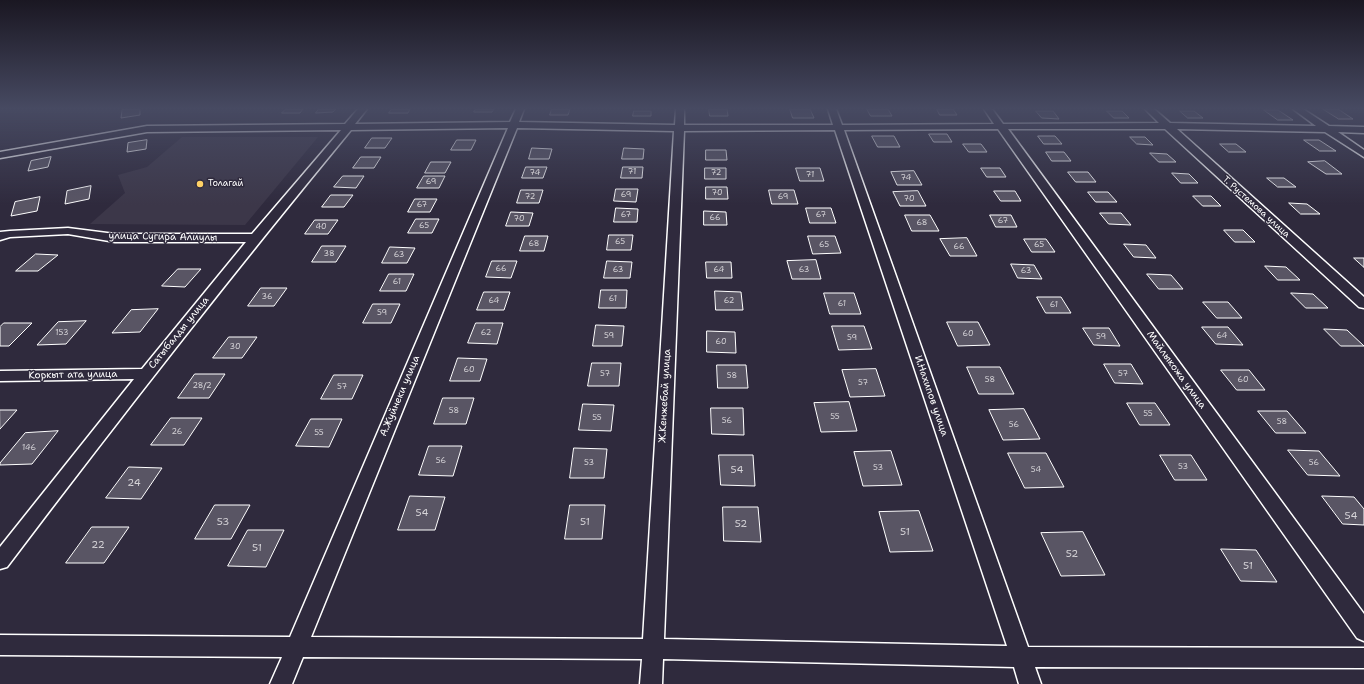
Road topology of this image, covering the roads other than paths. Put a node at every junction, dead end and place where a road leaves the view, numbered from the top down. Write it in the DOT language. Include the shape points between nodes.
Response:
graph roads {
  1 [pos="80,141"];
  2 [pos="336,141"];
  3 [pos="505,141"];
  4 [pos="678,141"];
  5 [pos="842,141"];
  6 [pos="1011,141"];
  7 [pos="1184,141"];
  8 [pos="1344,141"];
  9 [pos="1364,154"];
  10 [pos="0,155"];
  11 [pos="0,236"];
  12 [pos="255,238"];
  13 [pos="1364,304"];
  14 [pos="146,374"];
  15 [pos="0,376"];
  16 [pos="0,560"];
  17 [pos="1364,631"];
  18 [pos="0,645"];
  19 [pos="296,647"];
  20 [pos="652,649"];
  21 [pos="1021,657"];
  22 [pos="1364,658"];
  23 [pos="281,684"];
  24 [pos="651,684"];
  25 [pos="1030,684"];
  1 -- 10 [label="street"];
  2 -- 12 [label="street, Сатыбалды улица"];
  3 -- 19 [label="street, А.Жуйнеки улица"];
  4 -- 20 [label="street, Ж.Кенжебай улица"];
  5 -- 21 [label="street, И.Нахипов улица"];
  6 -- 17 [label="street, Майлыкожа улица"];
  7 -- 13 [label="street, Т. Рустемова улица"];
  8 -- 9 [label="street"];
  11 -- 12 [label="street, улица Сугира Алиулы" via="68,231 115,238"];
  12 -- 14 [label="street, Сатыбалды улица"];
  14 -- 15 [label="street, Коркыт ата улица"];
  14 -- 16 [label="street, Сатыбалды улица"];
  18 -- 19 [label="street"];
  19 -- 20 [label="street"];
  19 -- 23 [label="street, А.Жуйнеки улица"];
  20 -- 21 [label="street"];
  20 -- 24 [label="street, Ж.Кенжебай улица"];
  21 -- 22 [label="street"];
  21 -- 25 [label="street, И.Нахипов улица"];
}
